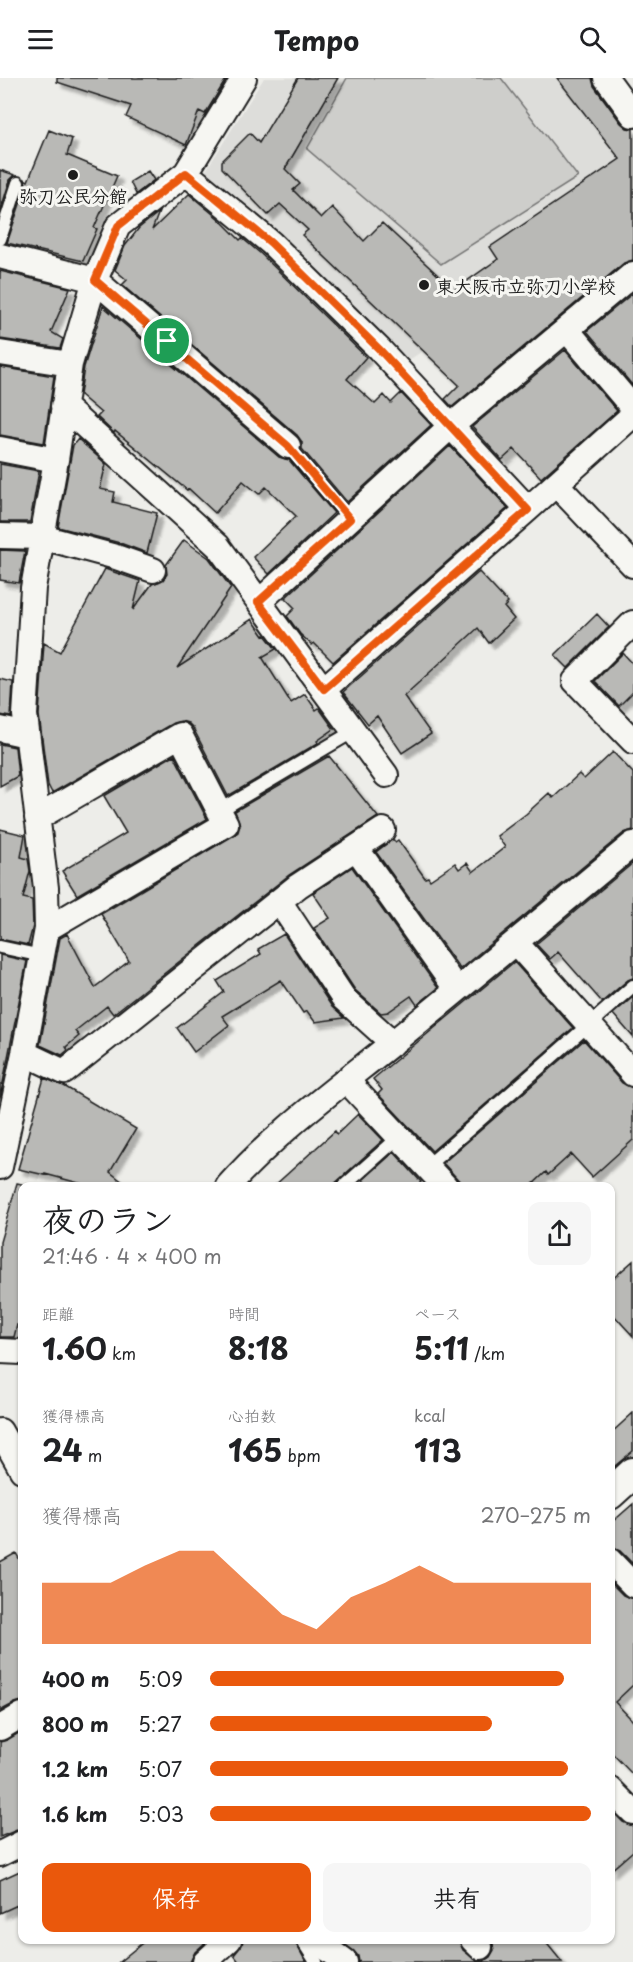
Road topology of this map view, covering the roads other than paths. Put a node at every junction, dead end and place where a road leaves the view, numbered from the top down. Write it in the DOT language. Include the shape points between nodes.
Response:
graph roads {
  1 [pos="244,78"];
  2 [pos="606,78"];
  3 [pos="633,115"];
  4 [pos="186,173"];
  5 [pos="18,183"];
  6 [pos="0,239"];
  7 [pos="0,256"];
  8 [pos="633,274"];
  9 [pos="95,280"];
  10 [pos="567,330"];
  11 [pos="0,353"];
  12 [pos="70,364"];
  13 [pos="63,406"];
  14 [pos="633,408"];
  15 [pos="633,415"];
  16 [pos="451,426"];
  17 [pos="288,446"];
  18 [pos="0,449"];
  19 [pos="56,460"];
  20 [pos="556,484"];
  21 [pos="528,510"];
  22 [pos="350,519"];
  23 [pos="0,536"];
  24 [pos="42,537"];
  25 [pos="633,566"];
  26 [pos="153,570"];
  27 [pos="258,602"];
  28 [pos="633,623"];
  29 [pos="324,689"];
  30 [pos="0,729"];
  31 [pos="354,731"];
  32 [pos="27,735"];
  33 [pos="633,741"];
  34 [pos="387,775"];
  35 [pos="219,811"];
  36 [pos="37,818"];
  37 [pos="383,830"];
  38 [pos="633,844"];
  39 [pos="356,848"];
  40 [pos="279,901"];
  41 [pos="47,929"];
  42 [pos="516,943"];
  43 [pos="0,947"];
  44 [pos="42,956"];
  45 [pos="633,986"];
  46 [pos="457,990"];
  47 [pos="589,1024"];
  48 [pos="393,1043"];
  49 [pos="24,1053"];
  50 [pos="633,1074"];
  51 [pos="346,1080"];
  52 [pos="3,1134"];
  53 [pos="399,1137"];
  54 [pos="0,1167"];
  55 [pos="426,1167"];
  56 [pos="232,1182"];
  57 [pos="349,1182"];
  58 [pos="441,1182"];
  59 [pos="0,1351"];
  60 [pos="18,1352"];
  61 [pos="0,1431"];
  62 [pos="18,1463"];
  63 [pos="633,1473"];
  64 [pos="615,1489"];
  65 [pos="615,1566"];
  66 [pos="633,1585"];
  67 [pos="18,1717"];
  68 [pos="0,1728"];
  69 [pos="615,1795"];
  70 [pos="633,1812"];
  71 [pos="18,1846"];
  72 [pos="0,1854"];
  73 [pos="225,1944"];
  74 [pos="305,1944"];
  75 [pos="321,1944"];
  76 [pos="205,1962"];
  77 [pos="316,1962"];
  78 [pos="345,1962"];
  1 -- 4 [label="street"];
  2 -- 3 [label="street"];
  4 -- 9 [label="street" via="118,226"];
  4 -- 16 [label="street" via="271,243"];
  5 -- 6 [label="lane"];
  7 -- 9 [label="street"];
  8 -- 10 [label="street"];
  9 -- 12 [label="street"];
  9 -- 17 [label="street"];
  10 -- 14 [label="street"];
  10 -- 16 [label="street"];
  11 -- 12 [label="street"];
  12 -- 13 [label="street"];
  13 -- 19 [label="street"];
  13 -- 27 [label="street" via="218,546"];
  15 -- 20 [label="street"];
  16 -- 21 [label="street"];
  16 -- 22 [label="street"];
  17 -- 22 [label="lane"];
  18 -- 19 [label="street"];
  19 -- 24 [label="street"];
  20 -- 21 [label="street"];
  20 -- 25 [label="street"];
  21 -- 29 [label="street"];
  22 -- 27 [label="street"];
  23 -- 24 [label="street"];
  24 -- 26 [label="street"];
  24 -- 32 [label="street" via="33,588"];
  27 -- 29 [label="street"];
  28 -- 33 [label="street" via="575,681"];
  29 -- 31 [label="street"];
  30 -- 32 [label="street"];
  31 -- 34 [label="street"];
  31 -- 35 [label="lane"];
  32 -- 36 [label="street"];
  35 -- 36 [label="street" via="180,735"];
  35 -- 41 [label="street" via="226,825"];
  36 -- 41 [label="street"];
  37 -- 39 [label="street"];
  38 -- 42 [label="street"];
  39 -- 40 [label="street"];
  39 -- 46 [label="street"];
  40 -- 48 [label="street" via="344,999"];
  40 -- 49 [label="street" via="64,1072"];
  41 -- 44 [label="street"];
  42 -- 46 [label="street"];
  42 -- 47 [label="street"];
  43 -- 44 [label="lane"];
  44 -- 49 [label="street"];
  45 -- 47 [label="lane"];
  46 -- 48 [label="street"];
  47 -- 50 [label="street"];
  47 -- 55 [label="lane"];
  48 -- 51 [label="street"];
  49 -- 52 [label="street"];
  51 -- 53 [label="street"];
  51 -- 56 [label="street" via="299,1117"];
  52 -- 54 [label="street"];
  53 -- 55 [label="street"];
  53 -- 57 [label="lane"];
  55 -- 58 [label="street"];
  59 -- 60 [label="street"];
  61 -- 62 [label="street"];
  63 -- 64 [label="street"];
  65 -- 66 [label="street"];
  67 -- 68 [label="street"];
  69 -- 70 [label="street"];
  71 -- 72 [label="street"];
  73 -- 76 [label="street"];
  74 -- 77 [label="lane"];
  75 -- 78 [label="street"];
}
